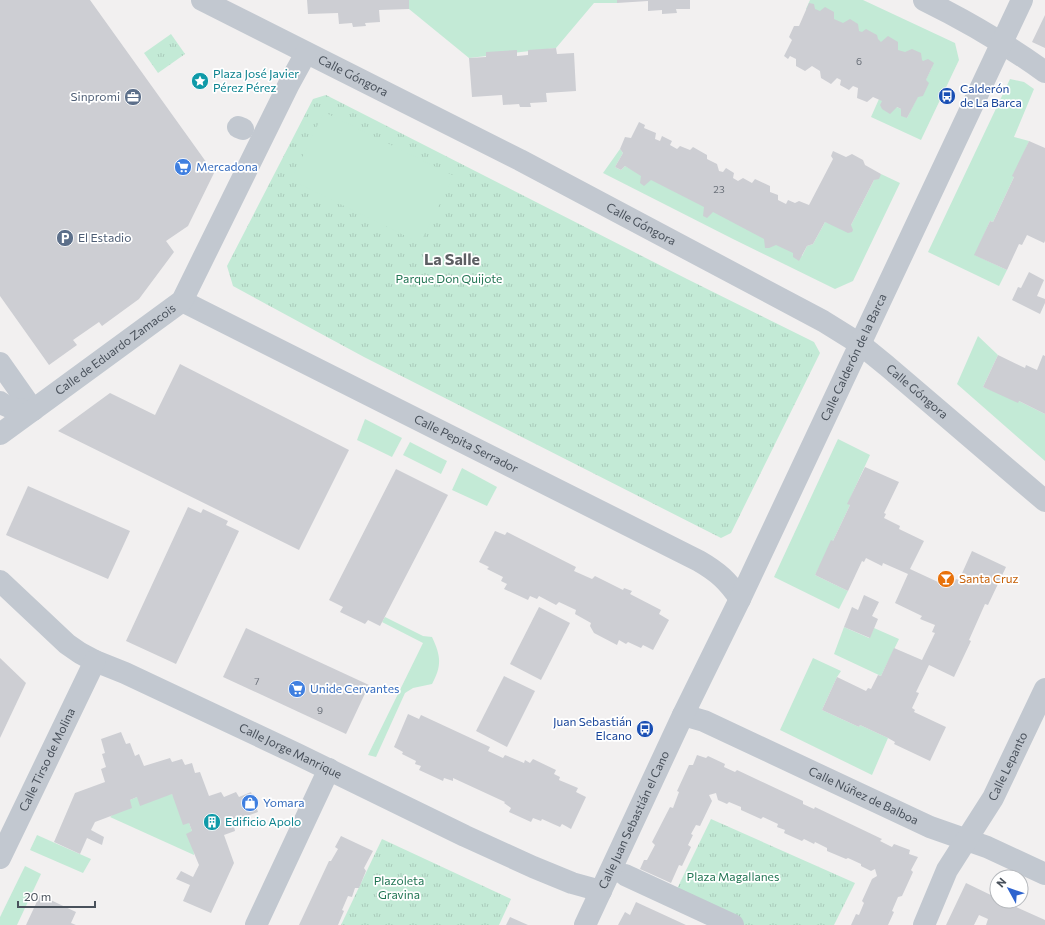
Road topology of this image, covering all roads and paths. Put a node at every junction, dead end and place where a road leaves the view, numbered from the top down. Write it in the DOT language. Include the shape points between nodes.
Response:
graph roads {
  1 [pos="202,0"];
  2 [pos="924,0"];
  3 [pos="1022,0"];
  4 [pos="1002,43"];
  5 [pos="306,53"];
  6 [pos="1045,72"];
  7 [pos="182,301"];
  8 [pos="860,344"];
  9 [pos="0,363"];
  10 [pos="0,402"];
  11 [pos="33,410"];
  12 [pos="0,434"];
  13 [pos="1045,502"];
  14 [pos="0,581"];
  15 [pos="740,599"];
  16 [pos="95,661"];
  17 [pos="1045,689"];
  18 [pos="684,715"];
  19 [pos="329,769"];
  20 [pos="967,840"];
  21 [pos="0,858"];
  22 [pos="1045,874"];
  23 [pos="625,875"];
  24 [pos="601,891"];
  25 [pos="256,925"];
  26 [pos="585,925"];
  27 [pos="733,925"];
  28 [pos="924,925"];
  1 -- 5 [label="street, Calle Góngora"];
  2 -- 4 [label="street" via="965,20"];
  3 -- 4 [label="street, Calle Calderón de la Barca"];
  4 -- 6 [label="street"];
  4 -- 8 [label="street, Calle Calderón de la Barca"];
  5 -- 7 [label="street, Calle de Eduardo Zamacois"];
  5 -- 8 [label="street, Calle Góngora" via="527,164 824,321"];
  7 -- 11 [label="street, Calle de Eduardo Zamacois"];
  7 -- 15 [label="street, Calle Pepita Serrador" via="716,570"];
  8 -- 13 [label="street, Calle Góngora"];
  8 -- 15 [label="street, Calle Calderón de la Barca"];
  9 -- 11 [label="street"];
  10 -- 11 [label="street" via="9,408"];
  11 -- 12 [label="street, Calle de Eduardo Zamacois"];
  14 -- 16 [label="street, Calle Jorge Manrique" via="67,644"];
  15 -- 18 [label="street, Calle Calderón de la Barca"];
  16 -- 19 [label="street, Calle Jorge Manrique"];
  16 -- 21 [label="street, Calle Tirso de Molina"];
  17 -- 20 [label="street, Calle Lepanto" via="993,798"];
  18 -- 20 [label="street, Calle Núñez de Balboa" via="704,721 930,827"];
  18 -- 24 [label="street, Calle Juan Sebastián el Cano"];
  19 -- 24 [label="street, Calle Jorge Manrique" via="533,868"];
  19 -- 25 [label="street"];
  20 -- 22 [label="street, Calle Núñez de Balboa"];
  20 -- 28 [label="street, Calle Lepanto" via="947,870"];
  23 -- 27 [label="street"];
  24 -- 26 [label="street, Calle Juan Sebastián el Cano"];
}
